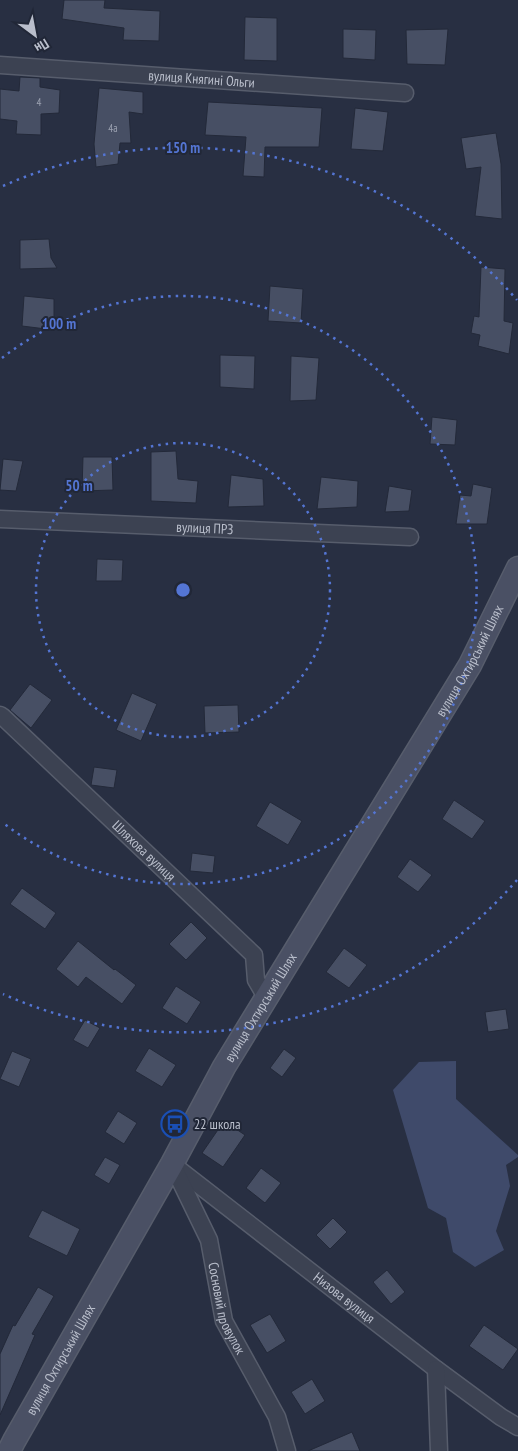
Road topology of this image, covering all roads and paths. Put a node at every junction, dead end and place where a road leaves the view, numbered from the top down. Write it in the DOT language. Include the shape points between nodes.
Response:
graph roads {
  1 [pos="0,65"];
  2 [pos="405,93"];
  3 [pos="0,519"];
  4 [pos="410,537"];
  5 [pos="518,568"];
  6 [pos="0,715"];
  7 [pos="266,997"];
  8 [pos="172,1164"];
  9 [pos="436,1369"];
  10 [pos="518,1427"];
  11 [pos="9,1451"];
  12 [pos="287,1451"];
  13 [pos="439,1451"];
  1 -- 2 [label="street, вулиця Княгині Ольги"];
  3 -- 4 [label="street, вулиця ПРЗ"];
  5 -- 7 [label="main road, вулиця Охтирський Шлях" via="470,665"];
  6 -- 7 [label="street, Шляхова вулиця" via="254,955 256,980"];
  7 -- 8 [label="main road, вулиця Охтирський Шлях"];
  8 -- 9 [label="street, Низова вулиця"];
  8 -- 11 [label="main road, вулиця Охтирський Шлях"];
  8 -- 12 [label="street, Сосновий провулок" via="209,1240 224,1321 278,1417"];
  9 -- 10 [label="street, Низова вулиця"];
  9 -- 13 [label="street"];
}
